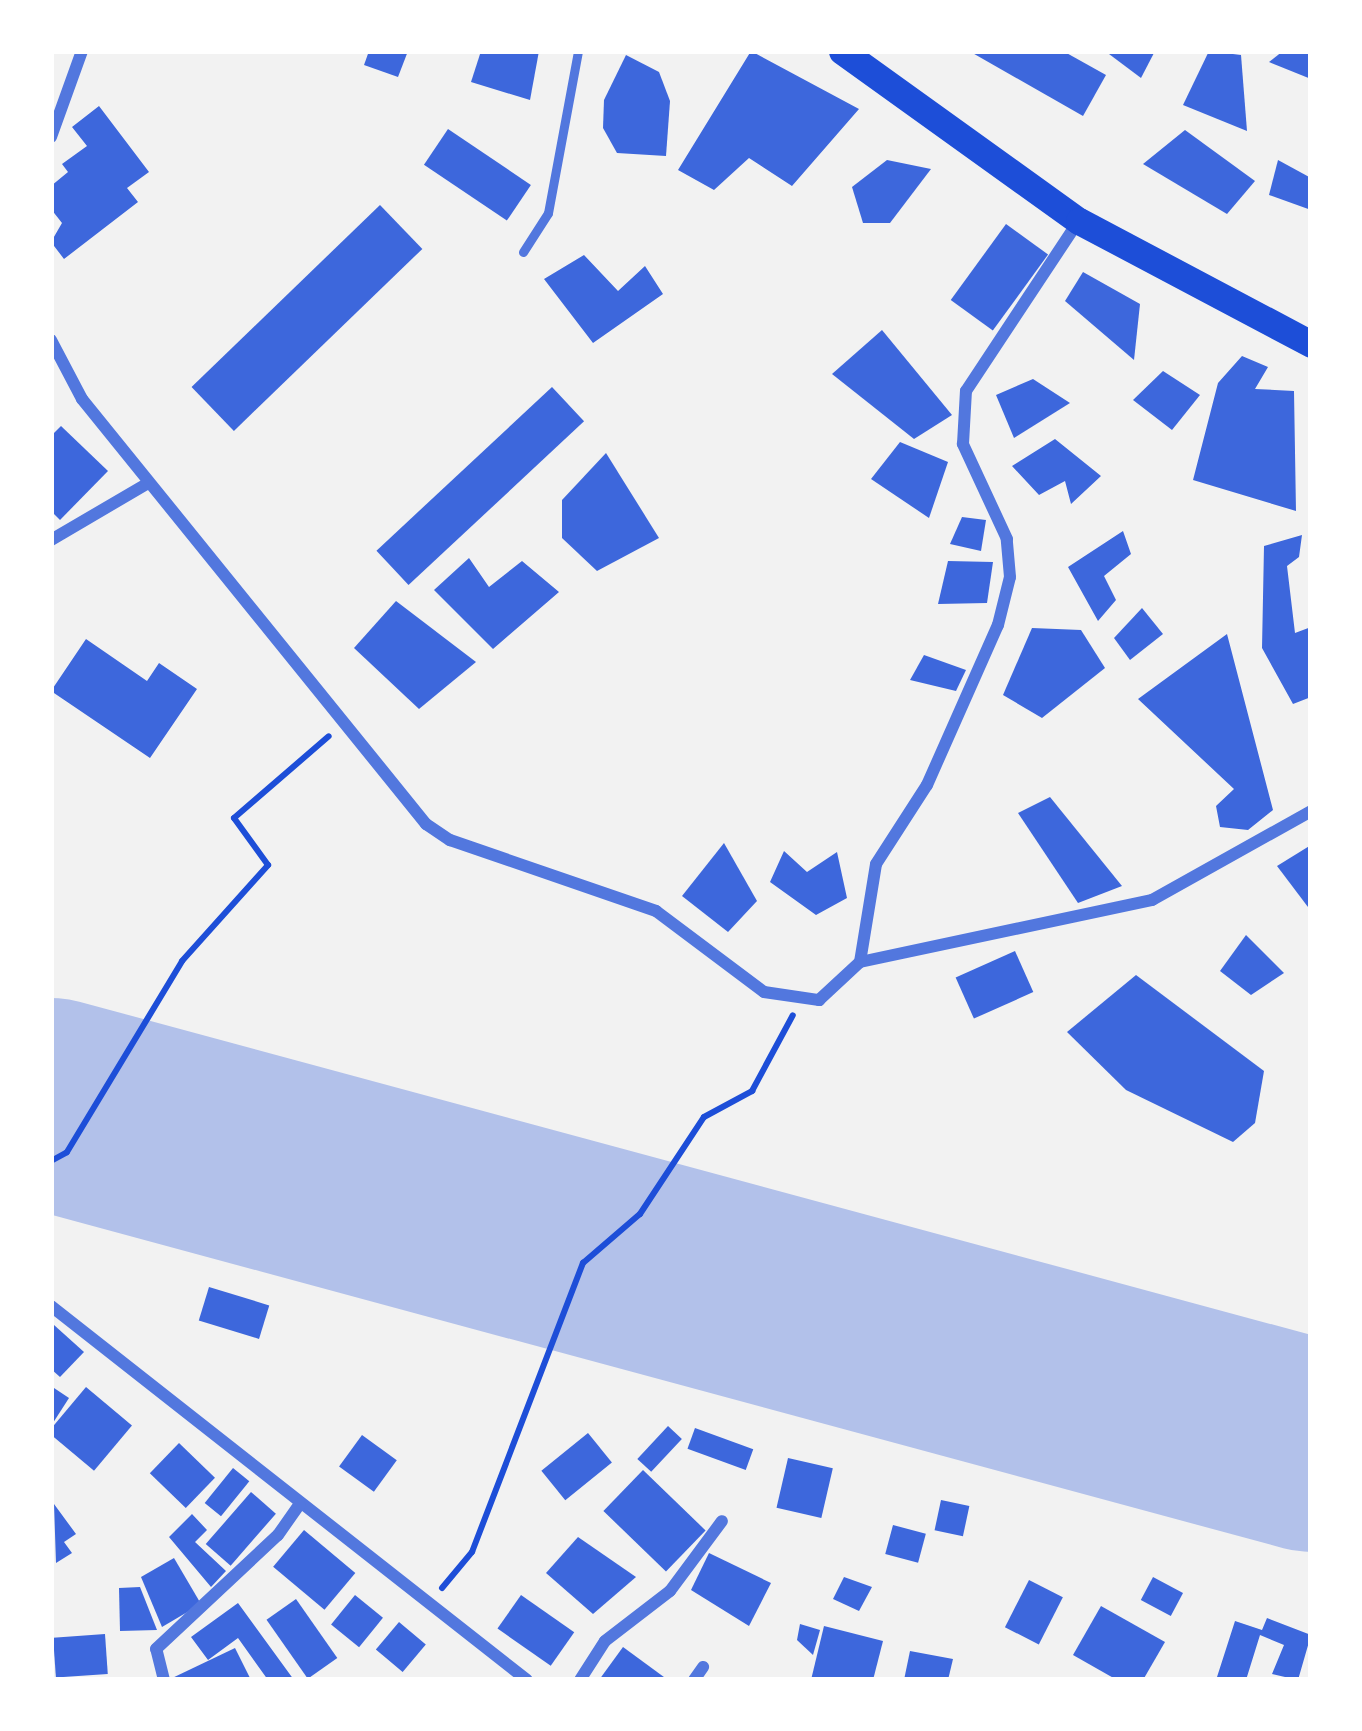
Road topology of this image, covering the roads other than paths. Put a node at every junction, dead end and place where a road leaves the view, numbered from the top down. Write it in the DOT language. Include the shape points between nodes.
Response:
graph roads {
  1 [pos="82,51"];
  2 [pos="578,51"];
  3 [pos="842,51"];
  4 [pos="51,137"];
  5 [pos="1079,220"];
  6 [pos="523,252"];
  7 [pos="51,340"];
  8 [pos="1311,344"];
  9 [pos="148,483"];
  10 [pos="51,540"];
  11 [pos="1311,811"];
  12 [pos="860,962"];
  13 [pos="51,1306"];
  14 [pos="299,1505"];
  15 [pos="722,1521"];
  16 [pos="703,1667"];
  17 [pos="164,1680"];
  18 [pos="526,1680"];
  19 [pos="580,1680"];
  20 [pos="694,1680"];
  1 -- 4 [label="street"];
  2 -- 6 [label="lane" via="548,213"];
  3 -- 5 [label="main road"];
  5 -- 8 [label="main road"];
  5 -- 12 [label="street" via="966,391 963,445 1007,538 1010,578 998,626 927,785 876,864"];
  7 -- 9 [label="street" via="82,399"];
  9 -- 10 [label="street"];
  9 -- 12 [label="street" via="426,824 450,840 656,911 764,992 819,1000"];
  11 -- 12 [label="street" via="1152,900"];
  13 -- 14 [label="street"];
  14 -- 17 [label="street" via="278,1535 156,1649"];
  14 -- 18 [label="street"];
  15 -- 19 [label="street" via="670,1591 605,1641"];
  16 -- 20 [label="street"];
}
